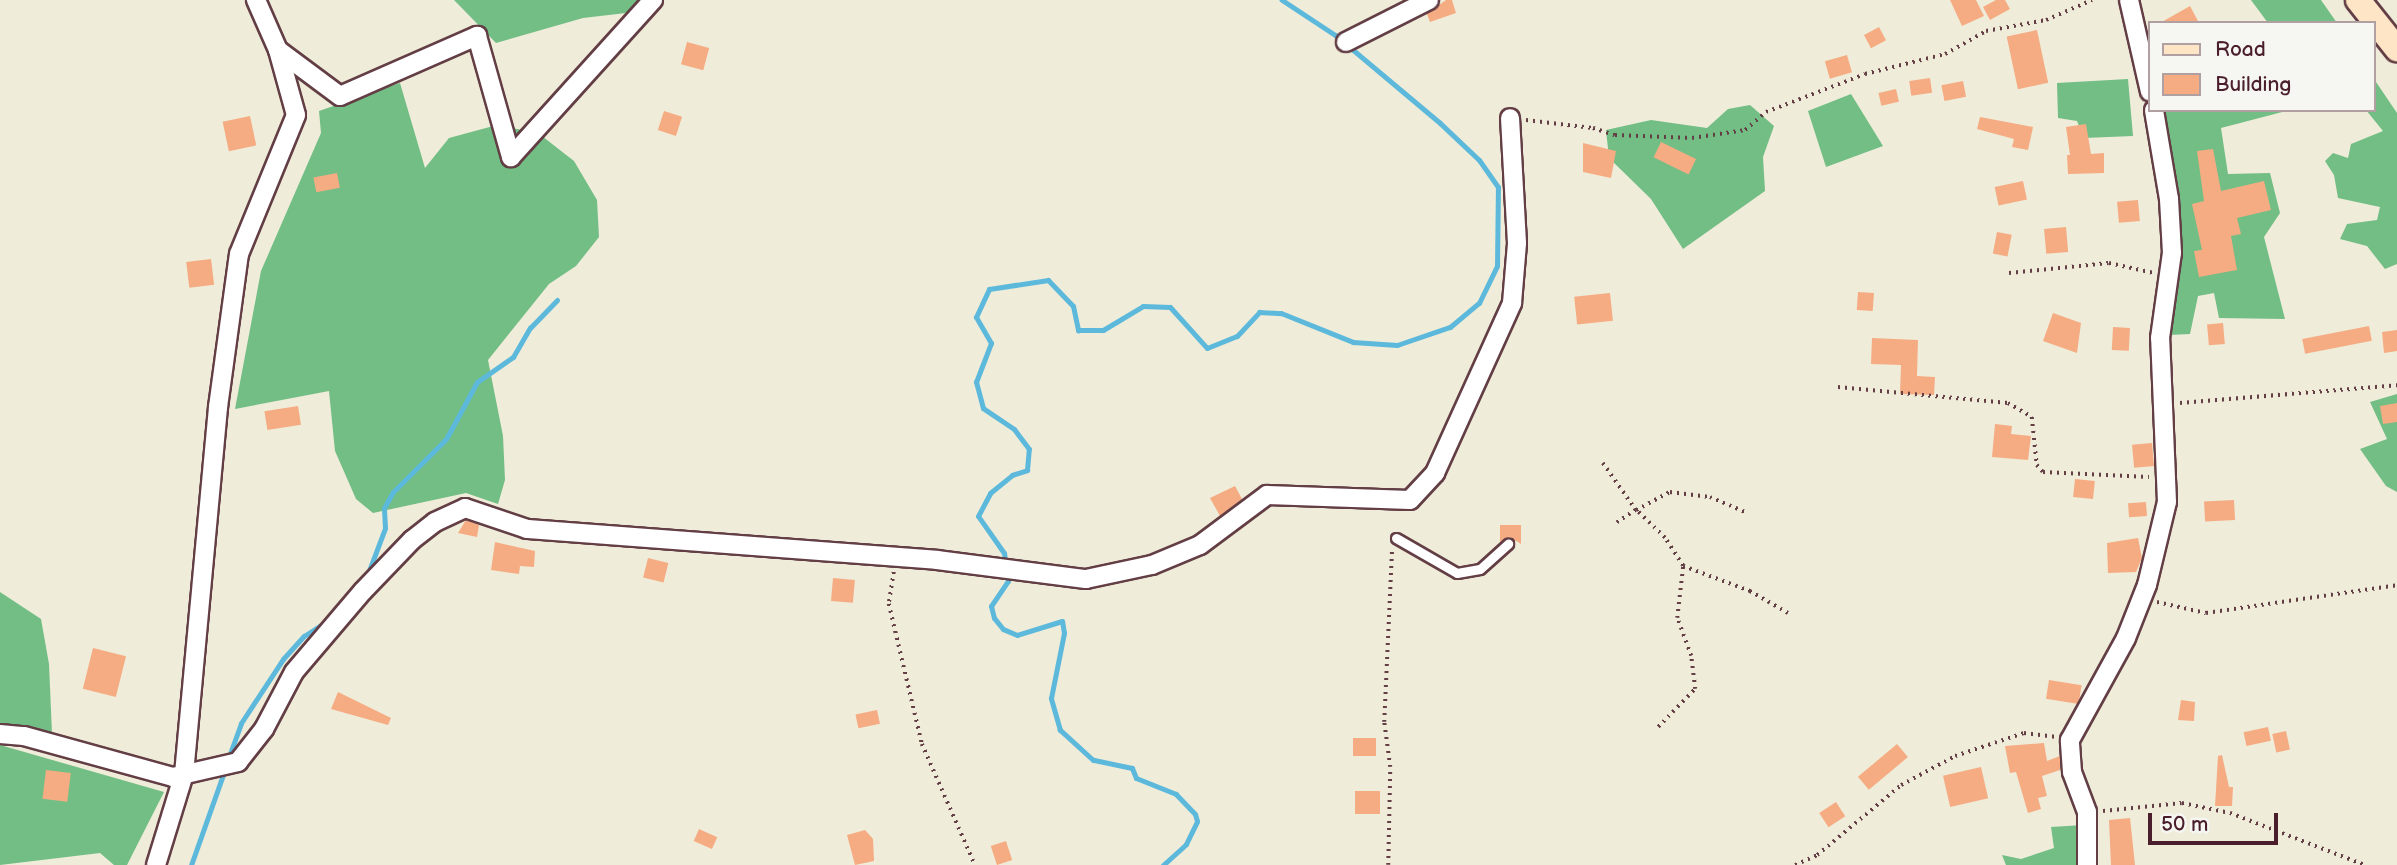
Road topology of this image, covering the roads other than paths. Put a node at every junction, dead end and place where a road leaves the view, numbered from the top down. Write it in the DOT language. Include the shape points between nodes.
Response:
graph roads {
  1 [pos="256,0"];
  2 [pos="653,0"];
  3 [pos="1429,0"];
  4 [pos="2129,0"];
  5 [pos="2358,0"];
  6 [pos="2375,21"];
  7 [pos="2376,23"];
  8 [pos="1346,42"];
  9 [pos="2397,49"];
  10 [pos="278,50"];
  11 [pos="2148,83"];
  12 [pos="2154,112"];
  13 [pos="1510,118"];
  14 [pos="1396,538"];
  15 [pos="1508,544"];
  16 [pos="0,734"];
  17 [pos="184,774"];
  18 [pos="156,865"];
  19 [pos="2087,865"];
  1 -- 10 [label="street"];
  2 -- 10 [label="street" via="511,158 477,36 340,96"];
  3 -- 8 [label="street"];
  4 -- 11 [label="street"];
  5 -- 6 [label="street"];
  7 -- 9 [label="street"];
  10 -- 17 [label="street" via="296,114 239,254 229,312"];
  12 -- 19 [label="street" via="2169,199 2170,276 2160,338 2167,502 2126,638 2070,740 2072,772 2087,813"];
  13 -- 17 [label="street" via="1517,243 1512,303 1436,473 1410,500 1267,495 1200,545 1152,565 1086,579 527,529 465,508 435,522 412,540 363,591 294,672 264,729 237,762"];
  14 -- 15 [label="lane" via="1457,573 1480,569"];
  16 -- 17 [label="street" via="24,736 173,777"];
  17 -- 18 [label="street"];
}
